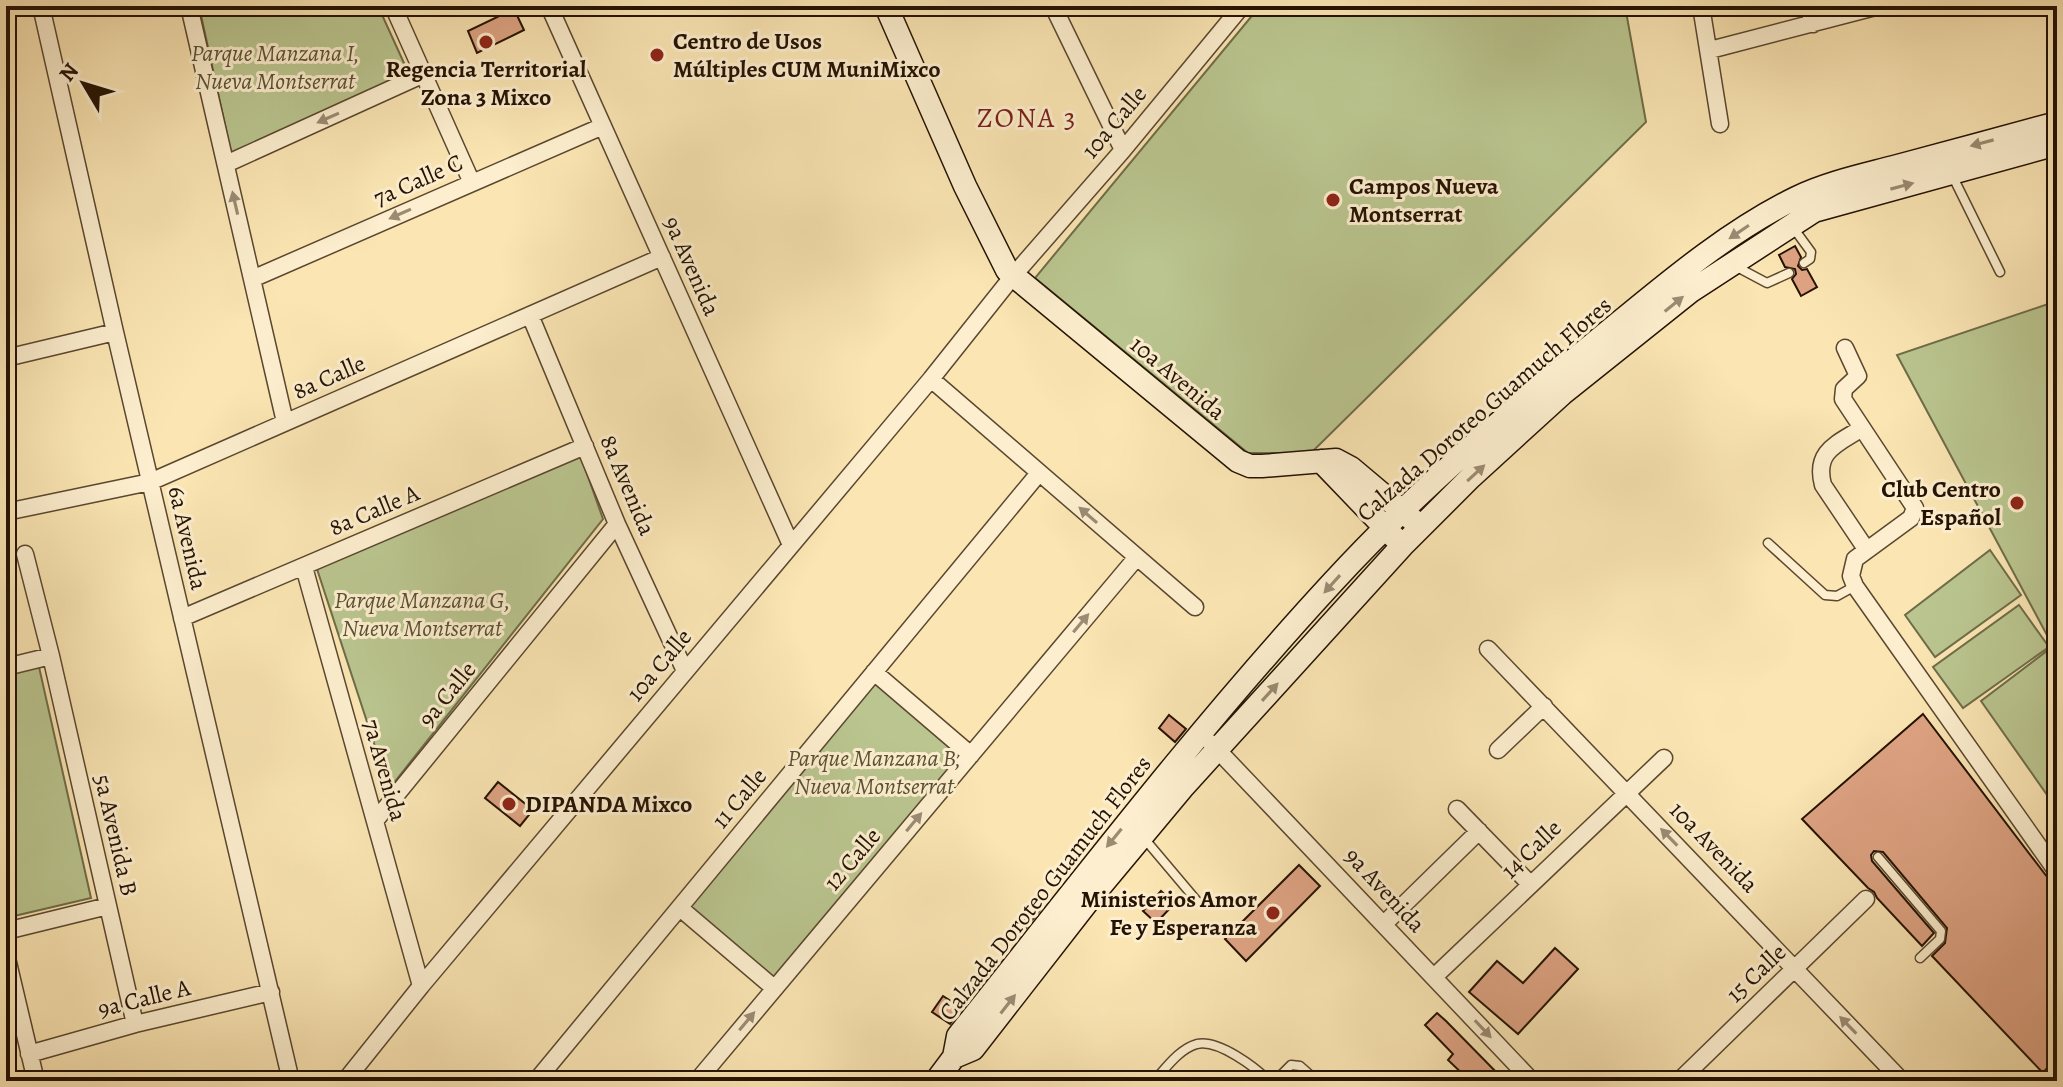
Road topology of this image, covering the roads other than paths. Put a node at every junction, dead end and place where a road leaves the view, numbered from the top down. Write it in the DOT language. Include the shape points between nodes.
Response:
graph roads {
  1 [pos="41,6"];
  2 [pos="189,6"];
  3 [pos="393,6"];
  4 [pos="549,6"];
  5 [pos="886,6"];
  6 [pos="1242,6"];
  7 [pos="1701,6"];
  8 [pos="1808,6"];
  9 [pos="1879,6"];
  10 [pos="1059,9"];
  11 [pos="1813,24"];
  12 [pos="1710,50"];
  13 [pos="424,74"];
  14 [pos="2057,123"];
  15 [pos="1720,124"];
  16 [pos="603,126"];
  17 [pos="2057,144"];
  18 [pos="1123,150"];
  19 [pos="226,164"];
  20 [pos="1951,172"];
  21 [pos="472,183"];
  22 [pos="1784,216"];
  23 [pos="662,257"];
  24 [pos="1804,263"];
  25 [pos="1731,264"];
  26 [pos="2000,272"];
  27 [pos="1014,273"];
  28 [pos="1699,273"];
  29 [pos="1789,273"];
  30 [pos="252,279"];
  31 [pos="530,315"];
  32 [pos="115,332"];
  33 [pos="1845,348"];
  34 [pos="6,358"];
  35 [pos="931,379"];
  36 [pos="285,422"];
  37 [pos="1862,428"];
  38 [pos="585,446"];
  39 [pos="1320,461"];
  40 [pos="1039,473"];
  41 [pos="150,482"];
  42 [pos="1403,510"];
  43 [pos="6,512"];
  44 [pos="617,524"];
  45 [pos="1420,527"];
  46 [pos="1386,528"];
  47 [pos="1768,543"];
  48 [pos="791,545"];
  49 [pos="1402,546"];
  50 [pos="1866,549"];
  51 [pos="25,554"];
  52 [pos="1137,557"];
  53 [pos="304,567"];
  54 [pos="1855,586"];
  55 [pos="1195,607"];
  56 [pos="182,618"];
  57 [pos="1488,649"];
  58 [pos="51,656"];
  59 [pos="6,667"];
  60 [pos="685,671"];
  61 [pos="874,672"];
  62 [pos="1544,706"];
  63 [pos="1201,734"];
  64 [pos="1218,750"];
  65 [pos="1498,750"];
  66 [pos="971,755"];
  67 [pos="1664,758"];
  68 [pos="1626,792"];
  69 [pos="1457,809"];
  70 [pos="375,821"];
  71 [pos="1479,831"];
  72 [pos="1142,837"];
  73 [pos="1878,857"];
  74 [pos="2057,872"];
  75 [pos="1530,884"];
  76 [pos="1866,899"];
  77 [pos="1197,901"];
  78 [pos="108,906"];
  79 [pos="680,908"];
  80 [pos="1384,924"];
  81 [pos="6,931"];
  82 [pos="6,954"];
  83 [pos="1920,958"];
  84 [pos="1794,968"];
  85 [pos="1434,977"];
  86 [pos="421,986"];
  87 [pos="774,988"];
  88 [pos="271,992"];
  89 [pos="135,1024"];
  90 [pos="29,1054"];
  91 [pos="954,1057"];
  92 [pos="36,1081"];
  93 [pos="291,1081"];
  94 [pos="345,1081"];
  95 [pos="536,1081"];
  96 [pos="697,1081"];
  97 [pos="936,1081"];
  98 [pos="1154,1081"];
  99 [pos="1269,1081"];
  100 [pos="1275,1081"];
  101 [pos="1317,1081"];
  102 [pos="1532,1081"];
  103 [pos="1679,1081"];
  104 [pos="1902,1081"];
  1 -- 32 [label="street, 6a Avenida"];
  2 -- 19 [label="street"];
  3 -- 13 [label="street"];
  4 -- 16 [label="street, 9a Avenida"];
  5 -- 27 [label="main road, 10a Avenida" via="992,240"];
  6 -- 18 [label="street, 10a Calle"];
  7 -- 12 [label="street"];
  8 -- 11 [label="street"];
  9 -- 11 [label="street"];
  10 -- 18 [label="street"];
  11 -- 12 [label="street"];
  12 -- 15 [label="street"];
  13 -- 19 [label="street, one-way"];
  13 -- 21 [label="street"];
  14 -- 22 [label="main road, Calzada Doroteo Guamuch Flores, one-way" via="1819,187"];
  16 -- 21 [label="street, 7a Calle C"];
  16 -- 23 [label="street, 9a Avenida"];
  17 -- 20 [label="main road, Calzada Doroteo Guamuch Flores"];
  18 -- 27 [label="street, 10a Calle"];
  30 -- 19 [label="street, one-way"];
  22 -- 20 [label="main road, Calzada Doroteo Guamuch Flores, one-way"];
  20 -- 26 [label="lane"];
  21 -- 30 [label="street, 7a Calle C, one-way"];
  22 -- 24 [label="lane" via="1811,252"];
  22 -- 25 [label="main road, Calzada Doroteo Guamuch Flores"];
  22 -- 28 [label="main road, Calzada Doroteo Guamuch Flores, one-way"];
  23 -- 31 [label="street, 8a Calle"];
  23 -- 48 [label="street, 9a Avenida"];
  25 -- 28 [label="main road, Calzada Doroteo Guamuch Flores"];
  25 -- 29 [label="lane" via="1767,283"];
  27 -- 35 [label="street, 10a Calle"];
  27 -- 39 [label="main road, 10a Avenida" via="1238,461 1262,466"];
  28 -- 42 [label="main road, Calzada Doroteo Guamuch Flores" via="1550,379"];
  45 -- 28 [label="main road, Calzada Doroteo Guamuch Flores, one-way"];
  30 -- 36 [label="street"];
  31 -- 36 [label="street, 8a Calle"];
  31 -- 38 [label="street, 8a Avenida"];
  32 -- 34 [label="street"];
  32 -- 41 [label="street, 6a Avenida"];
  33 -- 37 [label="street" via="1858,376 1844,389 1843,399"];
  35 -- 40 [label="street"];
  35 -- 48 [label="street, 10a Calle"];
  36 -- 41 [label="street, 8a Calle"];
  37 -- 50 [label="street" via="1826,451 1820,475"];
  37 -- 50 [label="street" via="1915,508 1911,518"];
  38 -- 44 [label="street, 8a Avenida"];
  38 -- 53 [label="street, 8a Calle A"];
  39 -- 42 [label="main road, 10a Avenida" via="1336,460 1351,468"];
  39 -- 46 [label="main road"];
  52 -- 40 [label="street, one-way"];
  40 -- 61 [label="street, 11 Calle"];
  41 -- 43 [label="street, 8a Calle"];
  41 -- 56 [label="street, 6a Avenida"];
  42 -- 45 [label="main road, 10a Avenida"];
  42 -- 46 [label="main road, Calzada Doroteo Guamuch Flores"];
  44 -- 60 [label="street, 8a Avenida"];
  44 -- 70 [label="street, 9a Calle"];
  45 -- 49 [label="main road, Calzada Doroteo Guamuch Flores"];
  46 -- 49 [label="main road"];
  46 -- 63 [label="main road, Calzada Doroteo Guamuch Flores, one-way"];
  47 -- 54 [label="lane" via="1825,595 1837,596"];
  48 -- 60 [label="street, 10a Calle"];
  64 -- 49 [label="main road, Calzada Doroteo Guamuch Flores, one-way"];
  50 -- 54 [label="street" via="1855,559"];
  51 -- 58 [label="street, 5a Avenida B"];
  52 -- 55 [label="street"];
  66 -- 52 [label="street, 12 Calle, one-way"];
  53 -- 56 [label="street, 8a Calle A"];
  53 -- 70 [label="street, 7a Avenida"];
  54 -- 74 [label="street"];
  56 -- 88 [label="street, 6a Avenida"];
  57 -- 62 [label="street, 10a Avenida"];
  58 -- 59 [label="street"];
  58 -- 78 [label="street, 5a Avenida B"];
  60 -- 86 [label="street, 10a Calle"];
  61 -- 66 [label="street"];
  61 -- 79 [label="street, 11 Calle"];
  62 -- 65 [label="street"];
  62 -- 68 [label="street, 10a Avenida"];
  63 -- 64 [label="street, 9a Avenida"];
  63 -- 91 [label="main road, Calzada Doroteo Guamuch Flores, one-way" via="958,1036"];
  64 -- 72 [label="main road, Calzada Doroteo Guamuch Flores"];
  64 -- 80 [label="street, 9a Avenida"];
  87 -- 66 [label="street, 12 Calle, one-way"];
  67 -- 68 [label="street, 14 Calle"];
  68 -- 75 [label="street, 14 Calle"];
  84 -- 68 [label="street, 10a Avenida, one-way"];
  69 -- 71 [label="street"];
  70 -- 86 [label="street, 7a Avenida"];
  71 -- 75 [label="street"];
  71 -- 80 [label="street"];
  72 -- 77 [label="lane"];
  91 -- 72 [label="main road, Calzada Doroteo Guamuch Flores, one-way" via="973,1049"];
  73 -- 83 [label="lane" via="1941,931 1940,939"];
  75 -- 85 [label="street, 14 Calle"];
  76 -- 84 [label="street, 15 Calle"];
  78 -- 81 [label="street"];
  78 -- 89 [label="street, 5a Avenida B"];
  79 -- 87 [label="street"];
  79 -- 95 [label="street, 11 Calle"];
  80 -- 85 [label="street, 9a Avenida"];
  82 -- 90 [label="street"];
  84 -- 103 [label="street, 15 Calle"];
  104 -- 84 [label="street, 10a Avenida, one-way"];
  85 -- 102 [label="street, 9a Avenida, one-way"];
  86 -- 94 [label="street, 10a Calle"];
  96 -- 87 [label="street, 12 Calle, one-way"];
  88 -- 89 [label="street, 9a Calle A"];
  88 -- 93 [label="street, 6a Avenida"];
  89 -- 90 [label="street, 9a Calle A"];
  90 -- 92 [label="street"];
  91 -- 97 [label="main road, Calzada Doroteo Guamuch Flores"];
  98 -- 99 [label="lane" via="1181,1052 1199,1043 1251,1064"];
  100 -- 101 [label="lane" via="1291,1065"];
}
